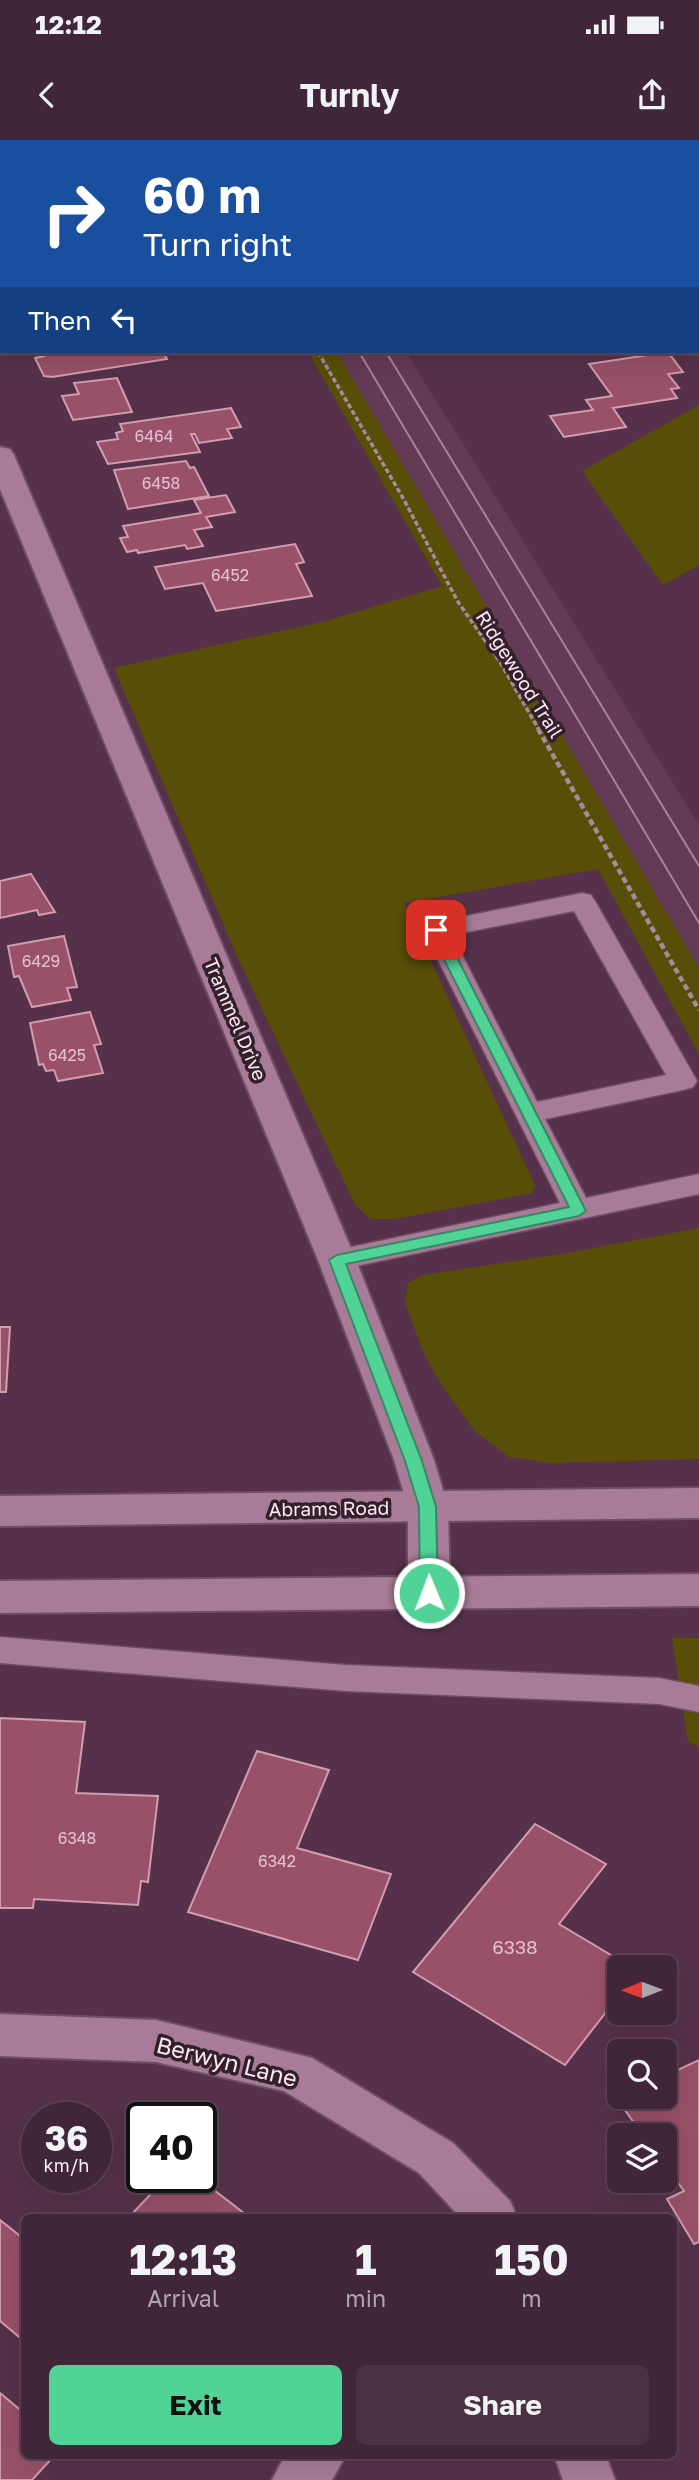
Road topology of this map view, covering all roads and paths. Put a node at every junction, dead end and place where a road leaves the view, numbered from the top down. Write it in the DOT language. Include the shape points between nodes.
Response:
graph roads {
  1 [pos="319,354"];
  2 [pos="0,455"];
  3 [pos="699,1010"];
  4 [pos="529,1113"];
  5 [pos="699,1184"];
  6 [pos="579,1211"];
  7 [pos="337,1260"];
  8 [pos="699,1503"];
  9 [pos="428,1507"];
  10 [pos="0,1511"];
  11 [pos="699,1590"];
  12 [pos="429,1593"];
  13 [pos="0,1597"];
  14 [pos="0,1650"];
  15 [pos="699,1699"];
  16 [pos="0,2035"];
  17 [pos="489,2214"];
  18 [pos="316,2459"];
  19 [pos="581,2459"];
  20 [pos="298,2480"];
  21 [pos="589,2480"];
  1 -- 3 [label="path, Ridgewood Trail" via="458,602 500,662"];
  2 -- 7 [label="street, Trammel Drive"];
  4 -- 4 [label="lane" via="436,930 582,901 683,1081"];
  4 -- 6 [label="lane"];
  5 -- 6 [label="lane"];
  6 -- 7 [label="lane"];
  7 -- 9 [label="street, Trammel Drive"];
  8 -- 9 [label="street, Abrams Road"];
  9 -- 10 [label="street, Abrams Road"];
  9 -- 12 [label="street, Trammel Drive"];
  11 -- 12 [label="street"];
  12 -- 13 [label="street"];
  14 -- 15 [label="lane" via="345,1678 659,1691"];
  16 -- 17 [label="street, Berwyn Lane" via="156,2041 295,2073 436,2158"];
  18 -- 20 [label="street"];
  19 -- 21 [label="street"];
}
